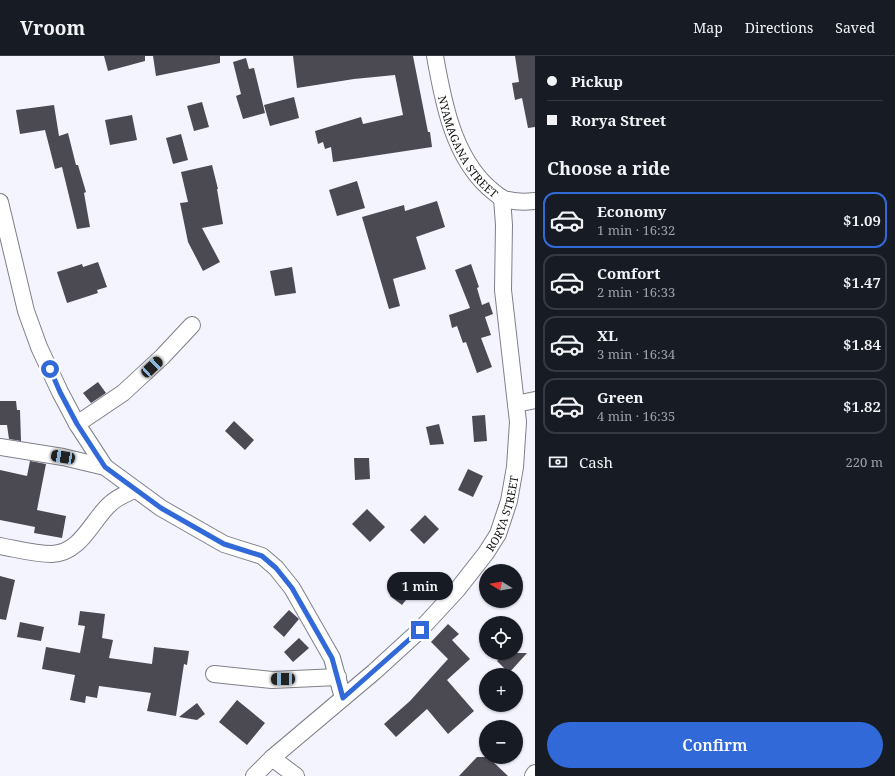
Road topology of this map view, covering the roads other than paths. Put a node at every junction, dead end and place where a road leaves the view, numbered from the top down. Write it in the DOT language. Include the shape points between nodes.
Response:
graph roads {
  1 [pos="435,56"];
  2 [pos="502,198"];
  3 [pos="535,200"];
  4 [pos="0,202"];
  5 [pos="192,325"];
  6 [pos="535,400"];
  7 [pos="516,404"];
  8 [pos="77,424"];
  9 [pos="0,448"];
  10 [pos="105,467"];
  11 [pos="134,490"];
  12 [pos="0,546"];
  13 [pos="214,674"];
  14 [pos="338,677"];
  15 [pos="343,698"];
  16 [pos="272,758"];
  17 [pos="535,773"];
  18 [pos="254,776"];
  19 [pos="296,776"];
  20 [pos="533,776"];
  1 -- 2 [label="street, NYAMAGANA STREET" via="440,87 460,150 482,181"];
  2 -- 3 [label="street, NYAMAGANA STREET" via="514,201"];
  2 -- 7 [label="street, RORYA STREET" via="503,290"];
  4 -- 8 [label="street" via="26,311 60,392"];
  5 -- 8 [label="street" via="123,393"];
  6 -- 7 [label="street"];
  7 -- 15 [label="street, RORYA STREET" via="518,422 515,467 509,501 498,534 457,590 420,630"];
  8 -- 10 [label="street"];
  9 -- 10 [label="street" via="63,457"];
  10 -- 11 [label="street"];
  11 -- 12 [label="street" via="111,503 75,546 68,550 57,554 40,554"];
  11 -- 14 [label="street" via="220,542 262,556 276,568 292,588 332,658"];
  13 -- 14 [label="street" via="272,680"];
  14 -- 15 [label="street"];
  15 -- 16 [label="street, RORYA STREET"];
  16 -- 18 [label="street, RORYA STREET"];
  16 -- 19 [label="street"];
  17 -- 20 [label="street"];
}
